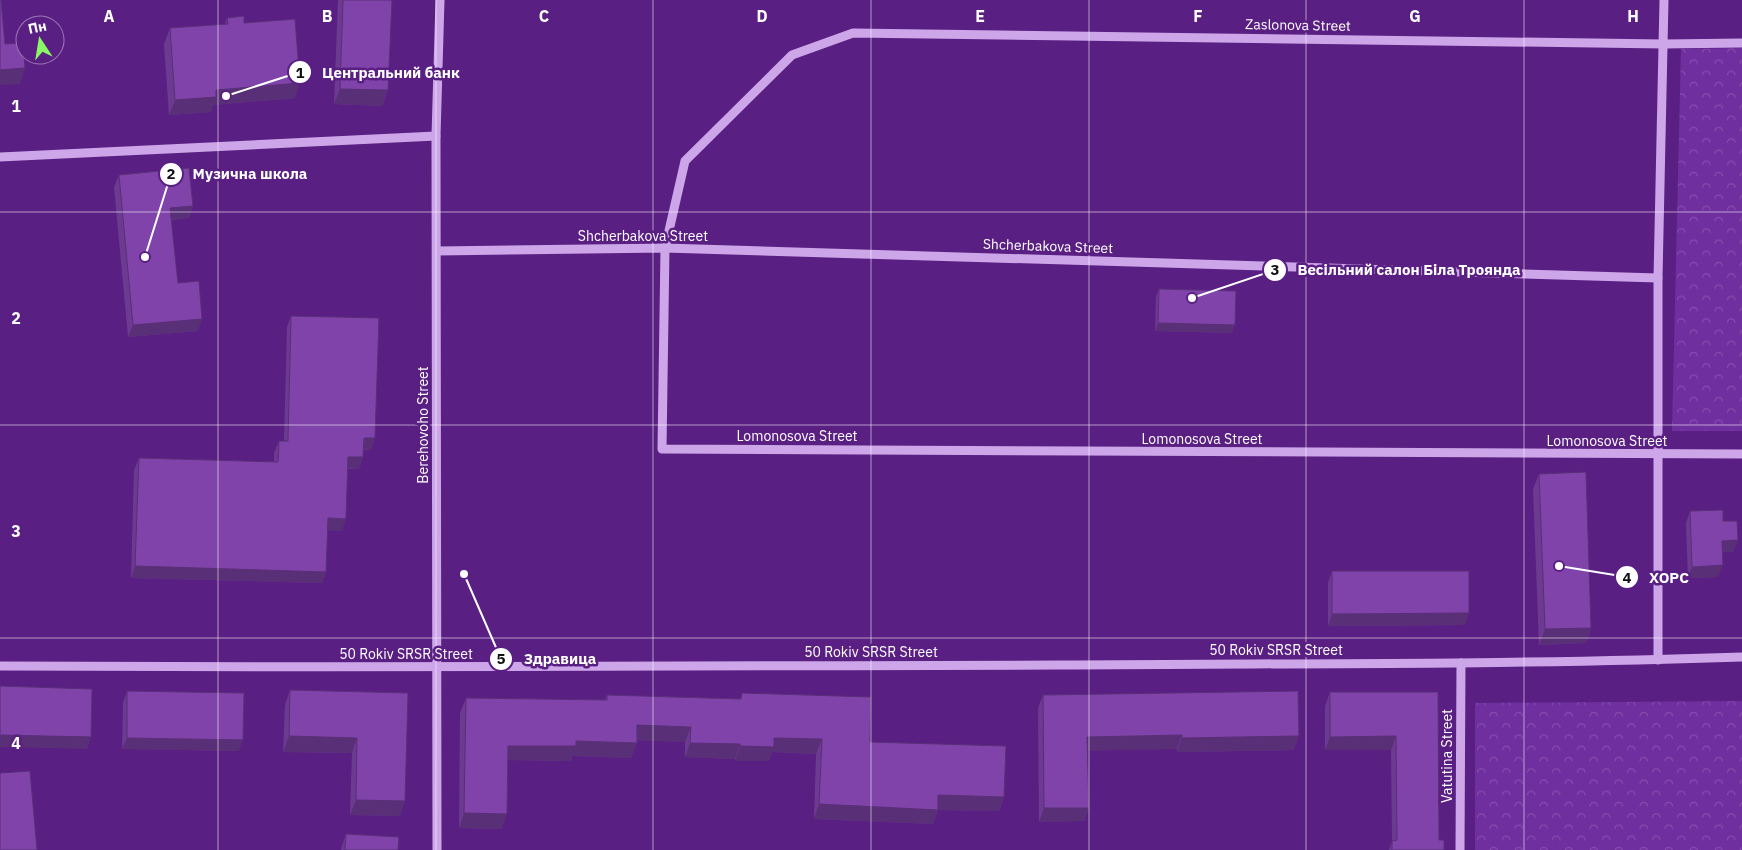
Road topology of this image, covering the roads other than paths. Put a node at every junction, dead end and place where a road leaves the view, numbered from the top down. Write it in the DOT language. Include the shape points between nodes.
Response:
graph roads {
  1 [pos="440,0"];
  2 [pos="1664,0"];
  3 [pos="1742,42"];
  4 [pos="1664,44"];
  5 [pos="436,136"];
  6 [pos="0,157"];
  7 [pos="665,248"];
  8 [pos="437,251"];
  9 [pos="1658,278"];
  10 [pos="1742,454"];
  11 [pos="1658,455"];
  12 [pos="1742,657"];
  13 [pos="1658,660"];
  14 [pos="1461,663"];
  15 [pos="0,666"];
  16 [pos="436,668"];
  17 [pos="437,850"];
  18 [pos="1460,850"];
  1 -- 5 [label="street, Berehovoho Street"];
  2 -- 4 [label="street"];
  3 -- 4 [label="street, Zaslonova Street"];
  4 -- 7 [label="street, Zaslonova Street" via="853,32 792,56 685,161"];
  4 -- 9 [label="street"];
  5 -- 6 [label="street"];
  5 -- 8 [label="street, Berehovoho Street"];
  7 -- 8 [label="street, Shcherbakova Street"];
  7 -- 9 [label="street, Shcherbakova Street"];
  7 -- 11 [label="street, Lomonosova Street" via="662,449"];
  8 -- 16 [label="street, Berehovoho Street"];
  9 -- 11 [label="street"];
  10 -- 11 [label="street, Lomonosova Street"];
  11 -- 13 [label="street"];
  12 -- 13 [label="street, 50 Rokiv SRSR Street"];
  13 -- 14 [label="street, 50 Rokiv SRSR Street"];
  14 -- 16 [label="street, 50 Rokiv SRSR Street"];
  14 -- 18 [label="street, Vatutina Street"];
  15 -- 16 [label="street, 50 Rokiv SRSR Street"];
  16 -- 17 [label="street, Berehovoho Street"];
}
